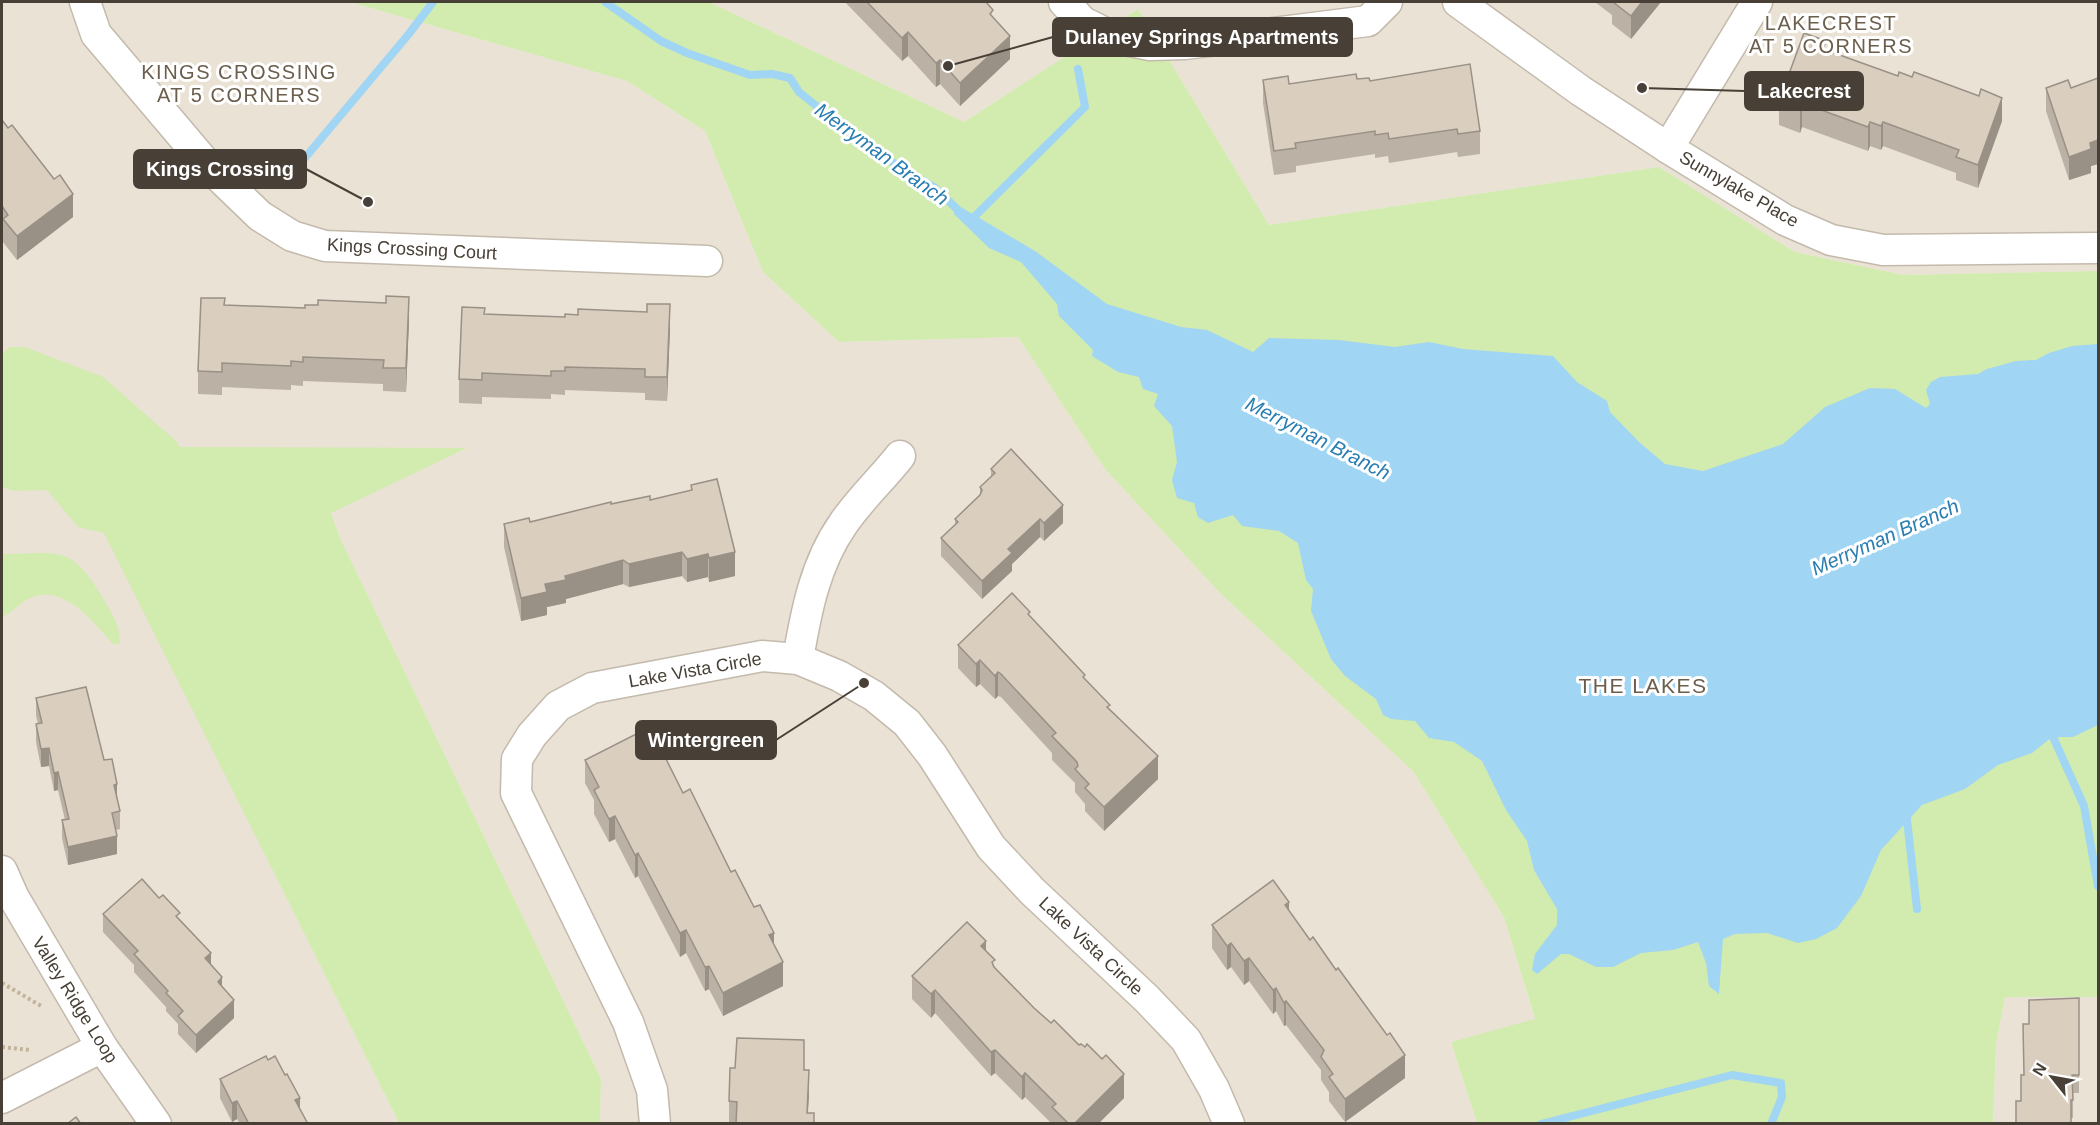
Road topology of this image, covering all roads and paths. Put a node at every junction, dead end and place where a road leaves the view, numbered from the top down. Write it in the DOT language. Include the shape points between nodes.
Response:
graph roads {
  1 [pos="85,2"];
  2 [pos="1064,2"];
  3 [pos="1387,2"];
  4 [pos="1458,2"];
  5 [pos="1757,2"];
  6 [pos="1668,148"];
  7 [pos="2098,248"];
  8 [pos="707,261"];
  9 [pos="900,456"];
  10 [pos="798,659"];
  11 [pos="2,871"];
  12 [pos="2,983"];
  13 [pos="46,1009"];
  14 [pos="2,1047"];
  15 [pos="102,1047"];
  16 [pos="32,1051"];
  17 [pos="2,1098"];
  18 [pos="156,1124"];
  19 [pos="655,1124"];
  20 [pos="1229,1124"];
  1 -- 8 [label="street, Kings Crossing Court" via="96,34 207,165 260,216 292,236 325,246"];
  2 -- 3 [label="street" via="1083,22 1115,38 1150,45 1368,21"];
  4 -- 6 [label="street, Sunnylake Place"];
  5 -- 6 [label="street"];
  6 -- 7 [label="street, Sunnylake Place" via="1785,220 1831,240 1883,250"];
  9 -- 10 [label="street" via="843,524 822,564 807,604"];
  10 -- 19 [label="street, Lake Vista Circle" via="762,656 592,688 558,706 517,759 516,793 628,1022 652,1090"];
  10 -- 20 [label="street, Lake Vista Circle" via="874,696 907,723 991,847 1186,1040"];
  11 -- 15 [label="street, Valley Ridge Loop" via="20,909"];
  12 -- 13 [label="path"];
  14 -- 16 [label="path"];
  15 -- 17 [label="street"];
  15 -- 18 [label="street, Valley Ridge Loop"];
}
